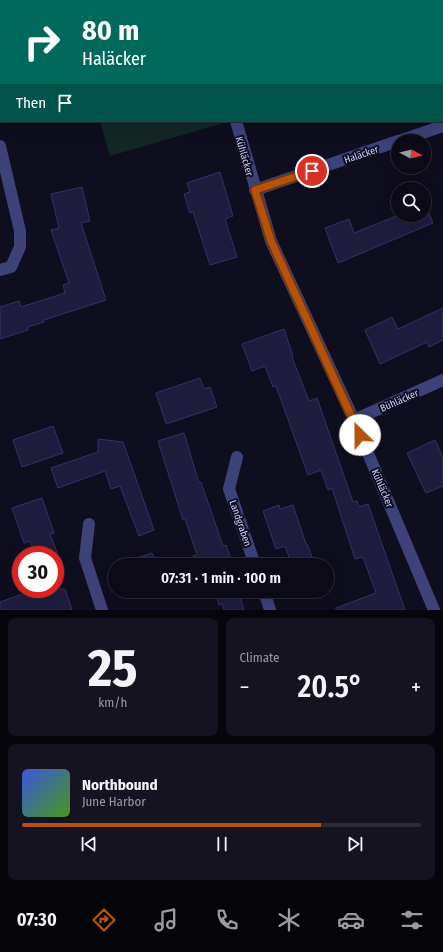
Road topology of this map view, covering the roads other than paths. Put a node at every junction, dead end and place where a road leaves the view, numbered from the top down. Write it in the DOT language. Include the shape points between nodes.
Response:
graph roads {
  1 [pos="236,122"];
  2 [pos="443,126"];
  3 [pos="420,134"];
  4 [pos="391,144"];
  5 [pos="0,146"];
  6 [pos="255,190"];
  7 [pos="0,270"];
  8 [pos="443,380"];
  9 [pos="354,420"];
  10 [pos="237,457"];
  11 [pos="89,524"];
  12 [pos="253,558"];
  13 [pos="266,598"];
  14 [pos="102,610"];
  15 [pos="270,610"];
  16 [pos="434,610"];
  1 -- 6 [label="street, Kühläcker"];
  2 -- 3 [label="street, Haläcker"];
  4 -- 6 [label="street, Haläcker"];
  5 -- 7 [label="street" via="20,231 20,247 11,267"];
  6 -- 9 [label="street, Kühläcker" via="271,241"];
  8 -- 9 [label="street, Bühläcker"];
  9 -- 16 [label="street, Kühläcker"];
  10 -- 12 [label="street, Landgraben" via="229,488"];
  11 -- 14 [label="street" via="85,558"];
  13 -- 15 [label="street"];
}
